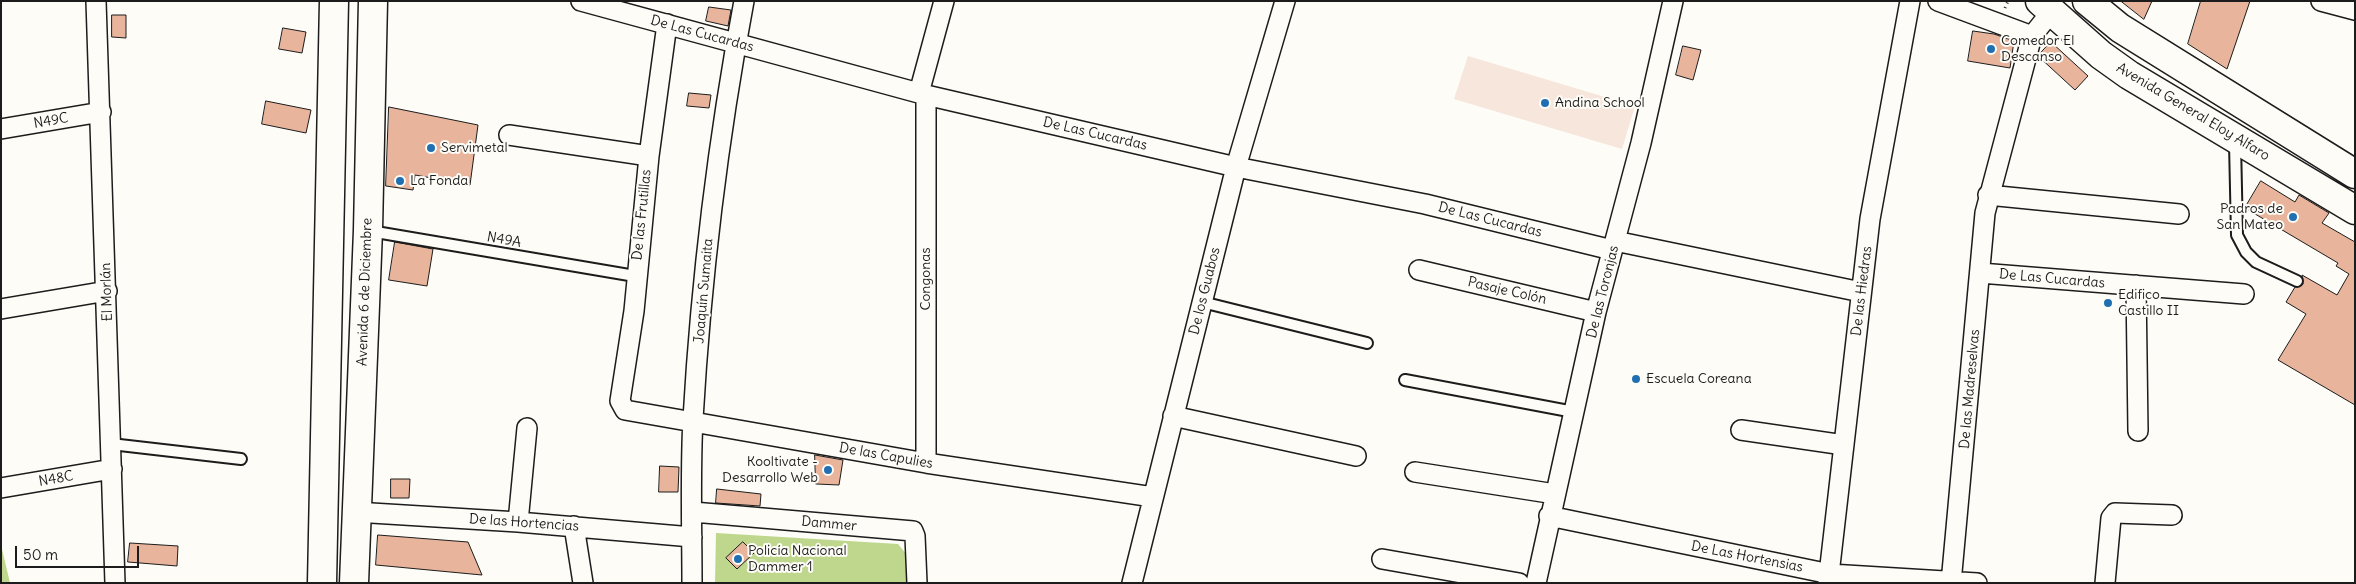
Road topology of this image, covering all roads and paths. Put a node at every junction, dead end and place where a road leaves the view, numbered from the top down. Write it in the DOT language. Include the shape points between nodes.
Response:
graph roads {
  1 [pos="96,1"];
  2 [pos="334,1"];
  3 [pos="372,1"];
  4 [pos="581,1"];
  5 [pos="744,1"];
  6 [pos="944,1"];
  7 [pos="1285,1"];
  8 [pos="1674,1"];
  9 [pos="1910,1"];
  10 [pos="1938,1"];
  11 [pos="2088,1"];
  12 [pos="2321,1"];
  13 [pos="2046,6"];
  14 [pos="2355,10"];
  15 [pos="667,24"];
  16 [pos="2032,36"];
  17 [pos="736,42"];
  18 [pos="923,94"];
  19 [pos="101,112"];
  20 [pos="1,129"];
  21 [pos="510,135"];
  22 [pos="2234,137"];
  23 [pos="649,156"];
  24 [pos="1236,167"];
  25 [pos="2355,174"];
  26 [pos="1988,195"];
  27 [pos="2355,210"];
  28 [pos="2179,214"];
  29 [pos="368,230"];
  30 [pos="1614,246"];
  31 [pos="1419,270"];
  32 [pos="1980,273"];
  33 [pos="635,276"];
  34 [pos="2297,281"];
  35 [pos="2136,285"];
  36 [pos="107,291"];
  37 [pos="1861,292"];
  38 [pos="2244,294"];
  39 [pos="1202,302"];
  40 [pos="1,309"];
  41 [pos="1596,312"];
  42 [pos="1367,343"];
  43 [pos="1405,380"];
  44 [pos="621,406"];
  45 [pos="1574,412"];
  46 [pos="1173,416"];
  47 [pos="693,420"];
  48 [pos="527,428"];
  49 [pos="1741,430"];
  50 [pos="2138,431"];
  51 [pos="111,444"];
  52 [pos="1844,445"];
  53 [pos="1356,456"];
  54 [pos="240,459"];
  55 [pos="926,463"];
  56 [pos="112,469"];
  57 [pos="1415,472"];
  58 [pos="1,488"];
  59 [pos="1555,494"];
  60 [pos="1153,497"];
  61 [pos="355,512"];
  62 [pos="693,512"];
  63 [pos="2172,515"];
  64 [pos="1549,516"];
  65 [pos="518,522"];
  66 [pos="574,526"];
  67 [pos="692,537"];
  68 [pos="1382,559"];
  69 [pos="1829,578"];
  70 [pos="1951,582"];
  71 [pos="115,583"];
  72 [pos="322,583"];
  73 [pos="354,583"];
  74 [pos="583,583"];
  75 [pos="692,583"];
  76 [pos="917,583"];
  77 [pos="1132,583"];
  78 [pos="1519,583"];
  79 [pos="1536,583"];
  80 [pos="1978,583"];
  81 [pos="2105,583"];
  1 -- 19 [label="street, El Morlán"];
  2 -- 72 [label="main road"];
  3 -- 29 [label="main road, Avenida 6 de Diciembre"];
  4 -- 15 [label="street, De Las Cucardas"];
  5 -- 17 [label="street, Joaquín Sumaita"];
  6 -- 18 [label="street, Congonas"];
  7 -- 24 [label="street, De los Guabos"];
  8 -- 30 [label="street, De las Toronjas"];
  9 -- 37 [label="street, De las Hiedras" via="1870,219"];
  10 -- 16 [label="street"];
  11 -- 25 [label="main road" via="2120,28"];
  12 -- 14 [label="street"];
  13 -- 16 [label="street"];
  13 -- 22 [label="main road, Avenida General Eloy Alfaro" via="2101,55 2129,75"];
  15 -- 17 [label="street, De Las Cucardas"];
  15 -- 23 [label="street, De las Frutillas"];
  16 -- 26 [label="street, De las Madreselvas"];
  17 -- 18 [label="street, De Las Cucardas"];
  17 -- 47 [label="street, Joaquín Sumaita" via="712,206"];
  18 -- 24 [label="street, De Las Cucardas"];
  18 -- 55 [label="street, Congonas"];
  19 -- 20 [label="street, N49C"];
  19 -- 36 [label="street, El Morlán"];
  21 -- 23 [label="street"];
  22 -- 27 [label="main road, Avenida General Eloy Alfaro"];
  22 -- 34 [label="lane" via="2237,235 2256,262"];
  23 -- 33 [label="street, De las Frutillas"];
  24 -- 30 [label="street, De Las Cucardas"];
  24 -- 39 [label="street, De los Guabos"];
  26 -- 28 [label="street"];
  26 -- 32 [label="street, De las Madreselvas"];
  29 -- 33 [label="lane, N49A"];
  29 -- 61 [label="main road, Avenida 6 de Diciembre"];
  30 -- 37 [label="street, De Las Cucardas"];
  30 -- 41 [label="street, De las Toronjas"];
  31 -- 41 [label="street, Pasaje Colón"];
  32 -- 35 [label="street, De Las Cucardas"];
  32 -- 70 [label="street, De las Madreselvas"];
  33 -- 44 [label="street, De las Frutillas" via="634,311"];
  35 -- 38 [label="street, De Las Cucardas"];
  35 -- 50 [label="street"];
  36 -- 40 [label="street"];
  36 -- 51 [label="street, El Morlán"];
  37 -- 52 [label="street, De las Hiedras"];
  39 -- 42 [label="lane"];
  39 -- 46 [label="street, De los Guabos"];
  41 -- 45 [label="street, De las Toronjas"];
  43 -- 45 [label="lane"];
  44 -- 47 [label="street, De las Capulies" via="625,410"];
  45 -- 59 [label="street, De las Toronjas"];
  46 -- 53 [label="street"];
  46 -- 60 [label="street, De los Guabos"];
  47 -- 55 [label="street, De las Capulies"];
  47 -- 62 [label="street, Joaquín Sumaita"];
  48 -- 65 [label="street"];
  49 -- 52 [label="street"];
  51 -- 54 [label="lane"];
  51 -- 56 [label="street, El Morlán"];
  52 -- 69 [label="street, De las Hiedras"];
  55 -- 60 [label="street, De las Capulies"];
  56 -- 58 [label="street, N48C"];
  56 -- 71 [label="street, El Morlán"];
  57 -- 59 [label="street"];
  59 -- 64 [label="street, De las Toronjas"];
  60 -- 77 [label="street, De los Guabos"];
  61 -- 65 [label="street, De las Hortencias"];
  61 -- 73 [label="main road, Avenida 6 de Diciembre"];
  62 -- 67 [label="street, Joaquín Sumaita"];
  62 -- 76 [label="street, Dammer" via="913,531"];
  63 -- 81 [label="street" via="2115,513 2111,518"];
  64 -- 69 [label="street, De Las Hortensias"];
  64 -- 79 [label="street, De las Toronjas"];
  65 -- 66 [label="street, De las Hortencias"];
  66 -- 67 [label="street, De las Hortencias"];
  66 -- 74 [label="street"];
  67 -- 75 [label="street, Joaquín Sumaita"];
  68 -- 78 [label="street"];
  69 -- 70 [label="street, De Las Hortensias"];
  70 -- 80 [label="street, De Las Hortensias"];
}
